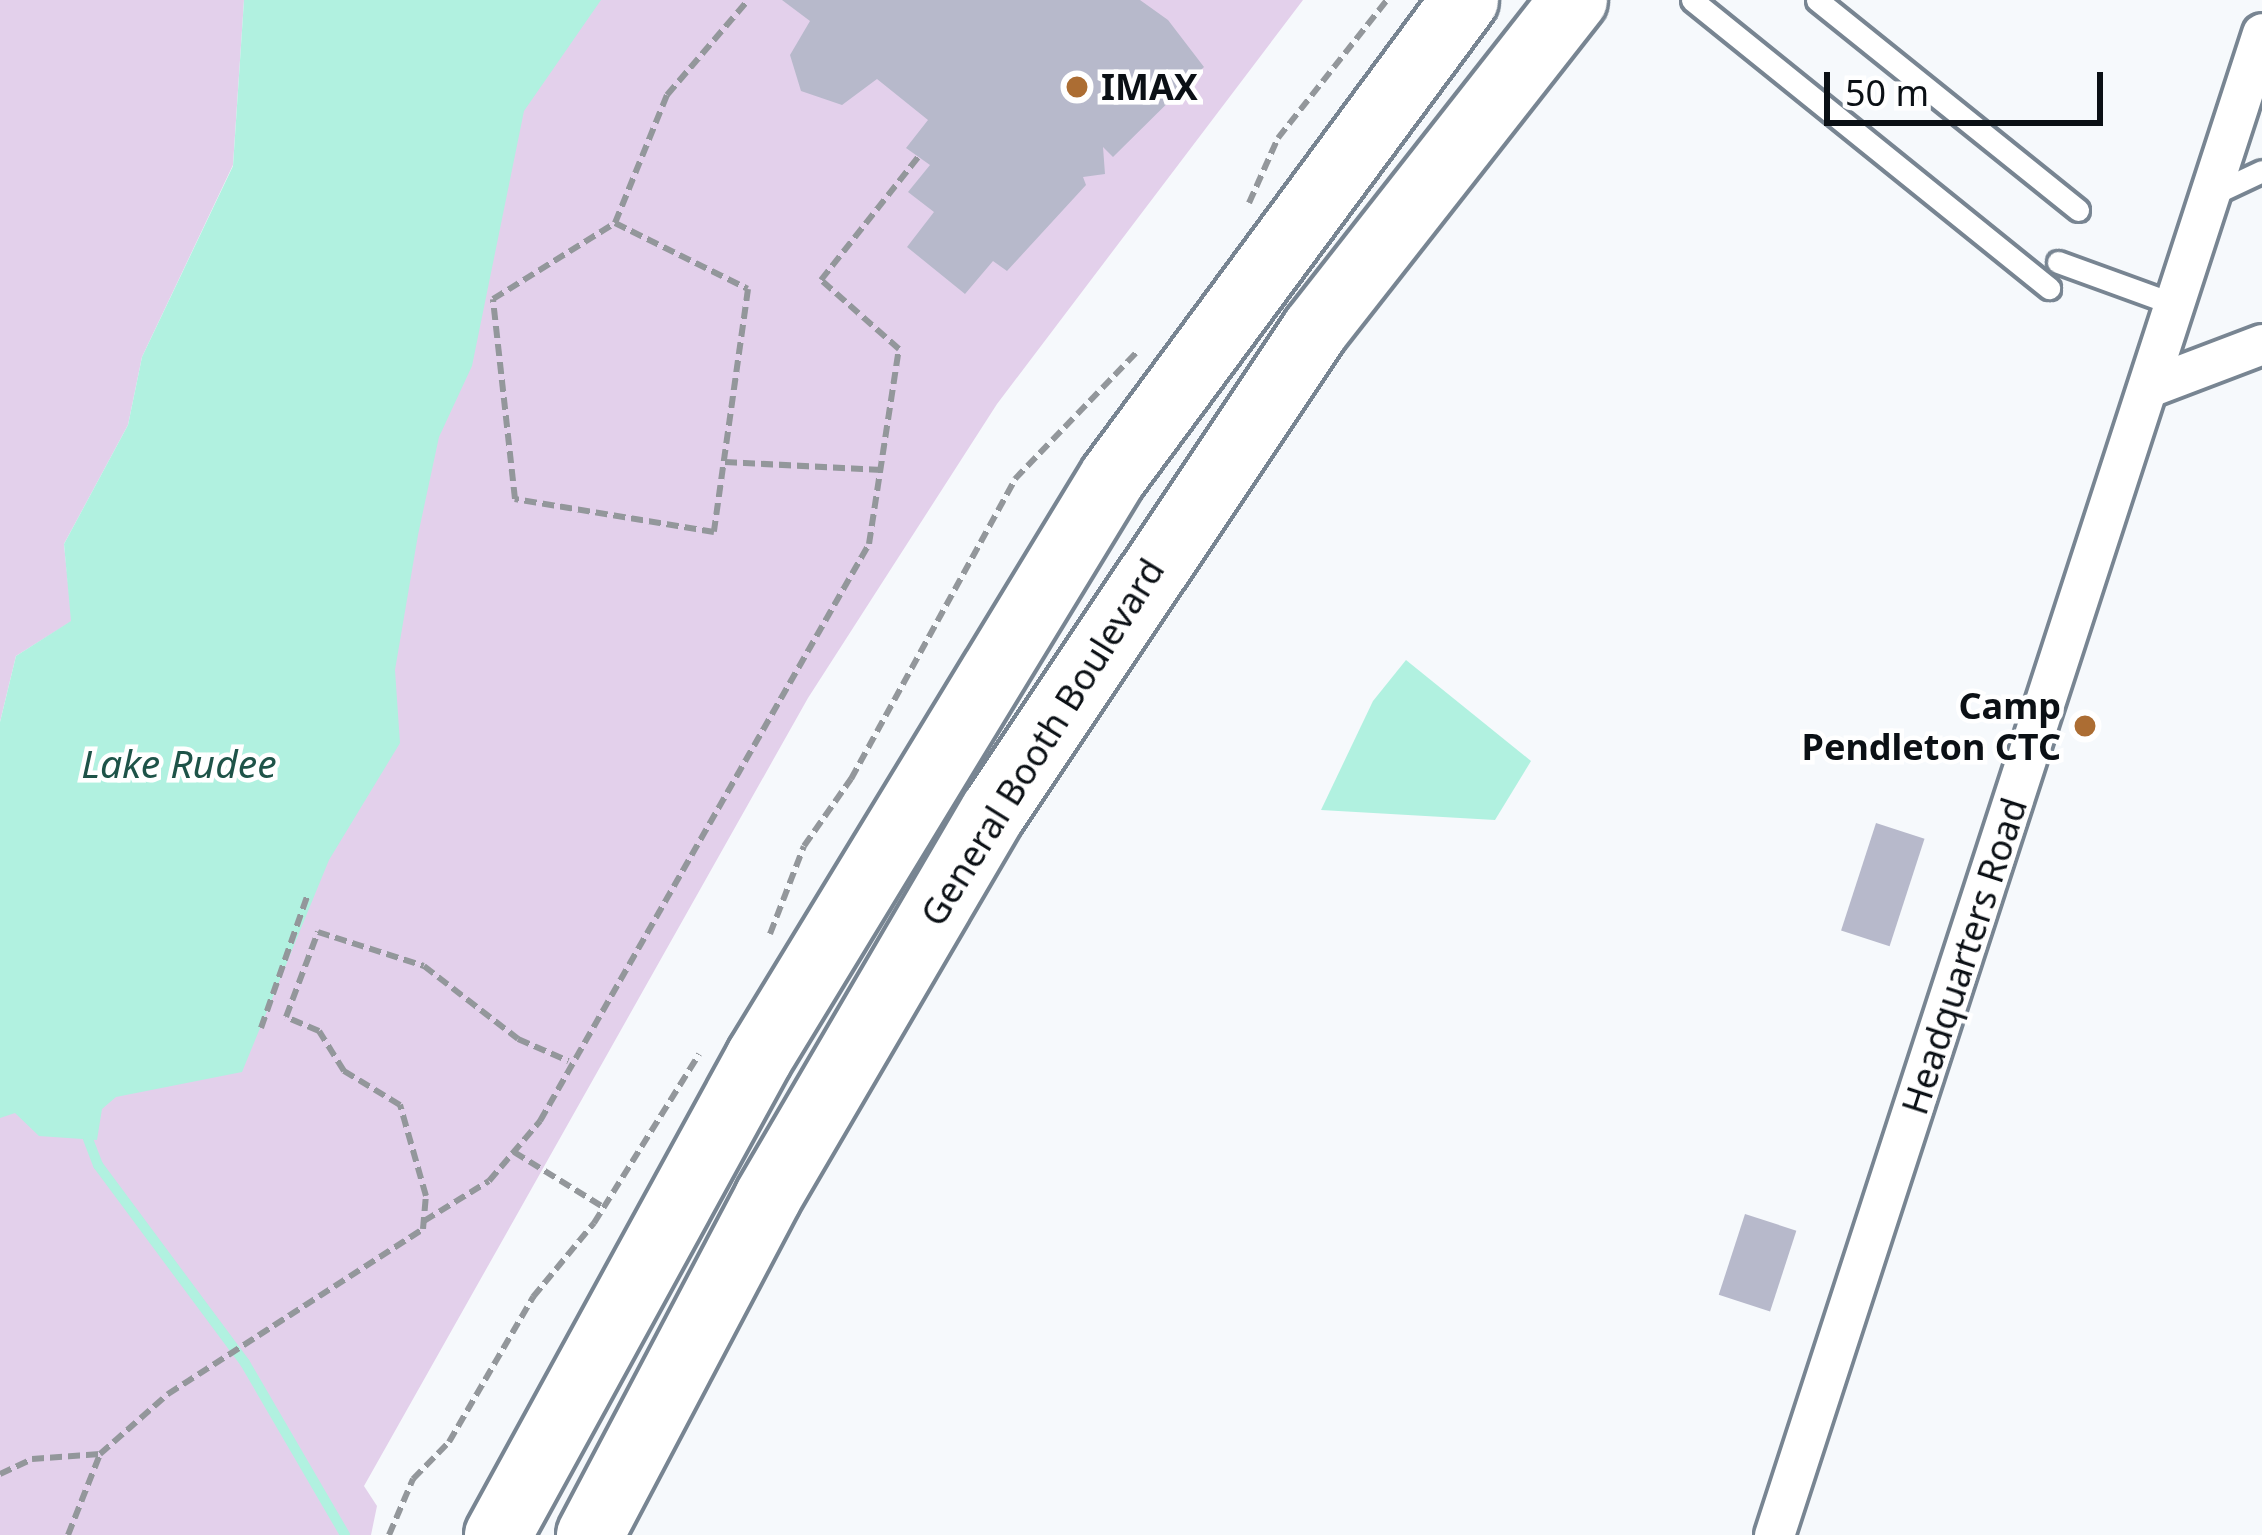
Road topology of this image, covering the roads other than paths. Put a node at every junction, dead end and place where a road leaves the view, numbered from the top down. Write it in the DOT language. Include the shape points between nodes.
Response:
graph roads {
  1 [pos="1465,0"];
  2 [pos="1574,0"];
  3 [pos="1692,0"];
  4 [pos="1816,0"];
  5 [pos="2262,33"];
  6 [pos="2262,171"];
  7 [pos="2211,195"];
  8 [pos="2078,210"];
  9 [pos="2059,262"];
  10 [pos="2049,288"];
  11 [pos="2176,305"];
  12 [pos="2262,344"];
  13 [pos="2149,387"];
  14 [pos="699,1246"];
  15 [pos="498,1535"];
  16 [pos="590,1535"];
  17 [pos="1774,1535"];
  1 -- 14 [label="highway, General Booth Boulevard" via="1113,477 894,829"];
  2 -- 14 [label="highway, General Booth Boulevard" via="1206,483"];
  3 -- 10 [label="lane"];
  4 -- 8 [label="lane"];
  5 -- 7 [label="street, Headquarters Road"];
  6 -- 7 [label="lane"];
  7 -- 11 [label="street, Headquarters Road"];
  9 -- 11 [label="lane"];
  11 -- 13 [label="street, Headquarters Road"];
  12 -- 13 [label="street"];
  13 -- 17 [label="street, Headquarters Road"];
  14 -- 15 [label="highway, General Booth Boulevard"];
  14 -- 16 [label="highway, General Booth Boulevard"];
}
